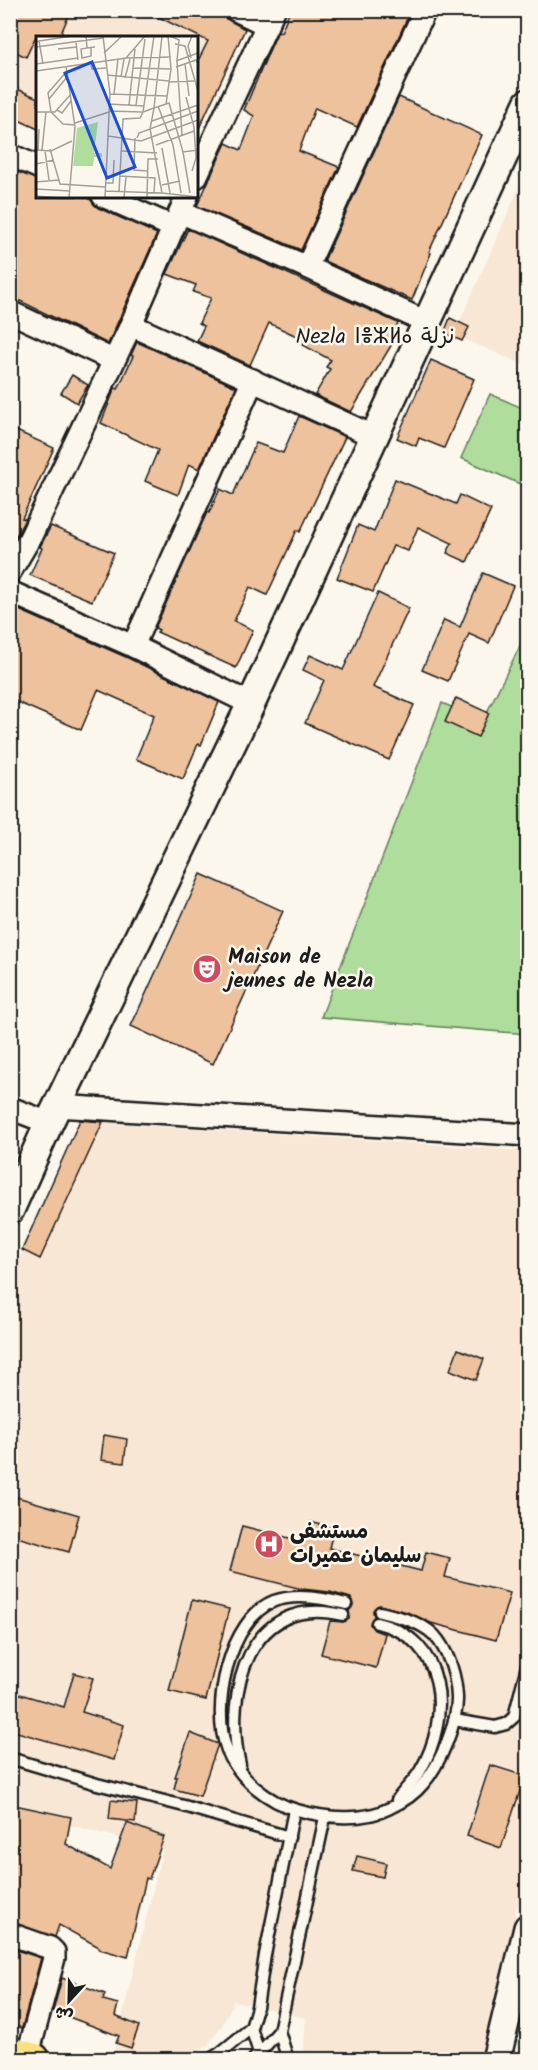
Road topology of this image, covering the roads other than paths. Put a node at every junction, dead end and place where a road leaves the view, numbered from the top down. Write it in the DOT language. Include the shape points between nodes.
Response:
graph roads {
  1 [pos="236,10"];
  2 [pos="425,10"];
  3 [pos="270,18"];
  4 [pos="528,103"];
  5 [pos="10,155"];
  6 [pos="36,166"];
  7 [pos="198,173"];
  8 [pos="114,198"];
  9 [pos="180,212"];
  10 [pos="307,267"];
  11 [pos="10,312"];
  12 [pos="428,323"];
  13 [pos="131,325"];
  14 [pos="113,360"];
  15 [pos="253,380"];
  16 [pos="373,436"];
  17 [pos="10,572"];
  18 [pos="10,592"];
  19 [pos="133,646"];
  20 [pos="251,704"];
  21 [pos="10,1108"];
  22 [pos="53,1114"];
  23 [pos="528,1135"];
  24 [pos="10,1210"];
  25 [pos="528,1662"];
  26 [pos="454,1720"];
  27 [pos="10,1758"];
  28 [pos="242,1774"];
  29 [pos="389,1809"];
  30 [pos="294,1810"];
  31 [pos="325,1817"];
  32 [pos="289,1837"];
  33 [pos="528,1928"];
  34 [pos="10,1934"];
  35 [pos="520,1991"];
  36 [pos="251,2028"];
  37 [pos="279,2031"];
  38 [pos="24,2057"];
  39 [pos="257,2057"];
  40 [pos="209,2060"];
  41 [pos="288,2060"];
  42 [pos="496,2060"];
  1 -- 3 [label="street"];
  2 -- 10 [label="street"];
  3 -- 7 [label="street"];
  4 -- 12 [label="street"];
  5 -- 6 [label="street"];
  8 -- 9 [label="street"];
  9 -- 10 [label="street"];
  9 -- 13 [label="street"];
  10 -- 12 [label="street"];
  11 -- 14 [label="street"];
  12 -- 16 [label="street"];
  13 -- 14 [label="street"];
  13 -- 15 [label="street"];
  14 -- 17 [label="street" via="30,538"];
  15 -- 16 [label="street"];
  15 -- 19 [label="street"];
  16 -- 20 [label="street"];
  18 -- 19 [label="street"];
  19 -- 20 [label="street"];
  20 -- 22 [label="street"];
  21 -- 22 [label="street"];
  22 -- 23 [label="street"];
  22 -- 24 [label="street"];
  25 -- 26 [label="lane" via="514,1717 506,1724 495,1727"];
  26 -- 29 [label="lane" via="439,1760 423,1785"];
  26 -- 29 [label="lane" via="457,1697 453,1668 439,1640 420,1625 378,1618 407,1635 425,1654 438,1678 439,1711 434,1740 420,1772"];
  27 -- 32 [label="lane"];
  28 -- 28 [label="lane" via="234,1740 236,1708 244,1665 253,1646 270,1627 294,1614 344,1609 302,1597 274,1601 254,1614 237,1641 226,1669 222,1725 227,1750"];
  28 -- 30 [label="lane" via="259,1791"];
  29 -- 31 [label="lane" via="361,1816"];
  30 -- 31 [label="lane"];
  30 -- 32 [label="lane"];
  31 -- 37 [label="lane"];
  32 -- 36 [label="lane"];
  33 -- 35 [label="street"];
  34 -- 38 [label="street" via="54,1952"];
  35 -- 42 [label="street"];
  36 -- 39 [label="lane"];
  36 -- 40 [label="lane"];
  37 -- 39 [label="lane"];
  37 -- 41 [label="lane"];
}
